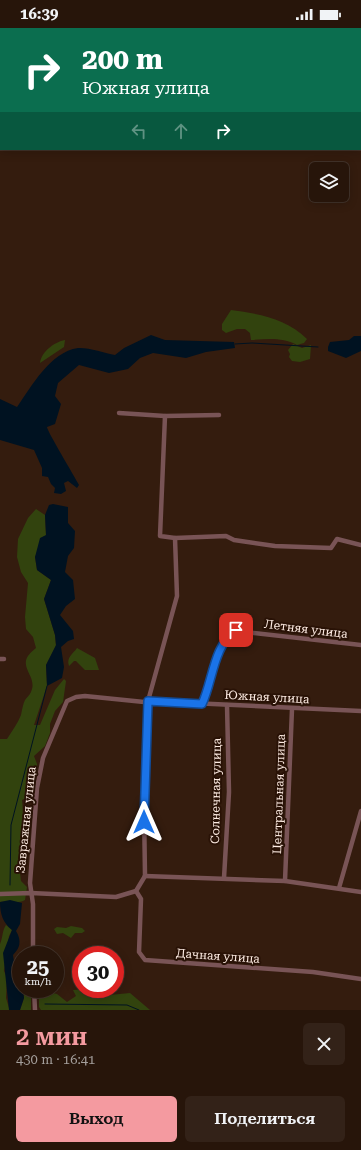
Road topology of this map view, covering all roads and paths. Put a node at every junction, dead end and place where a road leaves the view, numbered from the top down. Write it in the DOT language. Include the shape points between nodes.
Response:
graph roads {
  1 [pos="119,413"];
  2 [pos="219,415"];
  3 [pos="165,416"];
  4 [pos="175,538"];
  5 [pos="361,545"];
  6 [pos="361,645"];
  7 [pos="148,701"];
  8 [pos="202,704"];
  9 [pos="227,705"];
  10 [pos="292,709"];
  11 [pos="361,711"];
  12 [pos="361,811"];
  13 [pos="145,876"];
  14 [pos="224,878"];
  15 [pos="286,881"];
  16 [pos="339,888"];
  17 [pos="136,892"];
  18 [pos="361,892"];
  19 [pos="31,893"];
  20 [pos="0,894"];
  21 [pos="33,946"];
  22 [pos="361,979"];
  23 [pos="34,998"];
  24 [pos="35,1010"];
  1 -- 3 [label="street"];
  2 -- 3 [label="street"];
  3 -- 4 [label="street" via="160,536"];
  4 -- 5 [label="street" via="226,536 234,540 275,546 331,548 337,539"];
  4 -- 7 [label="street" via="177,596"];
  6 -- 8 [label="street, Летняя улица" via="236,630 228,636 220,649"];
  7 -- 8 [label="street, Южная улица"];
  7 -- 13 [label="street" via="144,808"];
  7 -- 19 [label="street, Завражная улица" via="85,696 67,701 43,758 37,788"];
  8 -- 9 [label="street, Южная улица"];
  9 -- 10 [label="street, Южная улица"];
  9 -- 14 [label="street, Солнечная улица" via="229,792"];
  10 -- 11 [label="street, Южная улица"];
  10 -- 15 [label="street, Центральная улица"];
  12 -- 16 [label="street"];
  13 -- 14 [label="street"];
  13 -- 17 [label="street"];
  14 -- 15 [label="street"];
  15 -- 16 [label="street"];
  16 -- 18 [label="street"];
  17 -- 19 [label="street" via="116,897"];
  17 -- 22 [label="street, Дачная улица" via="141,899 139,952 145,960 313,972"];
  19 -- 20 [label="street"];
  19 -- 21 [label="street, Завражная улица"];
  23 -- 24 [label="street"];
}
